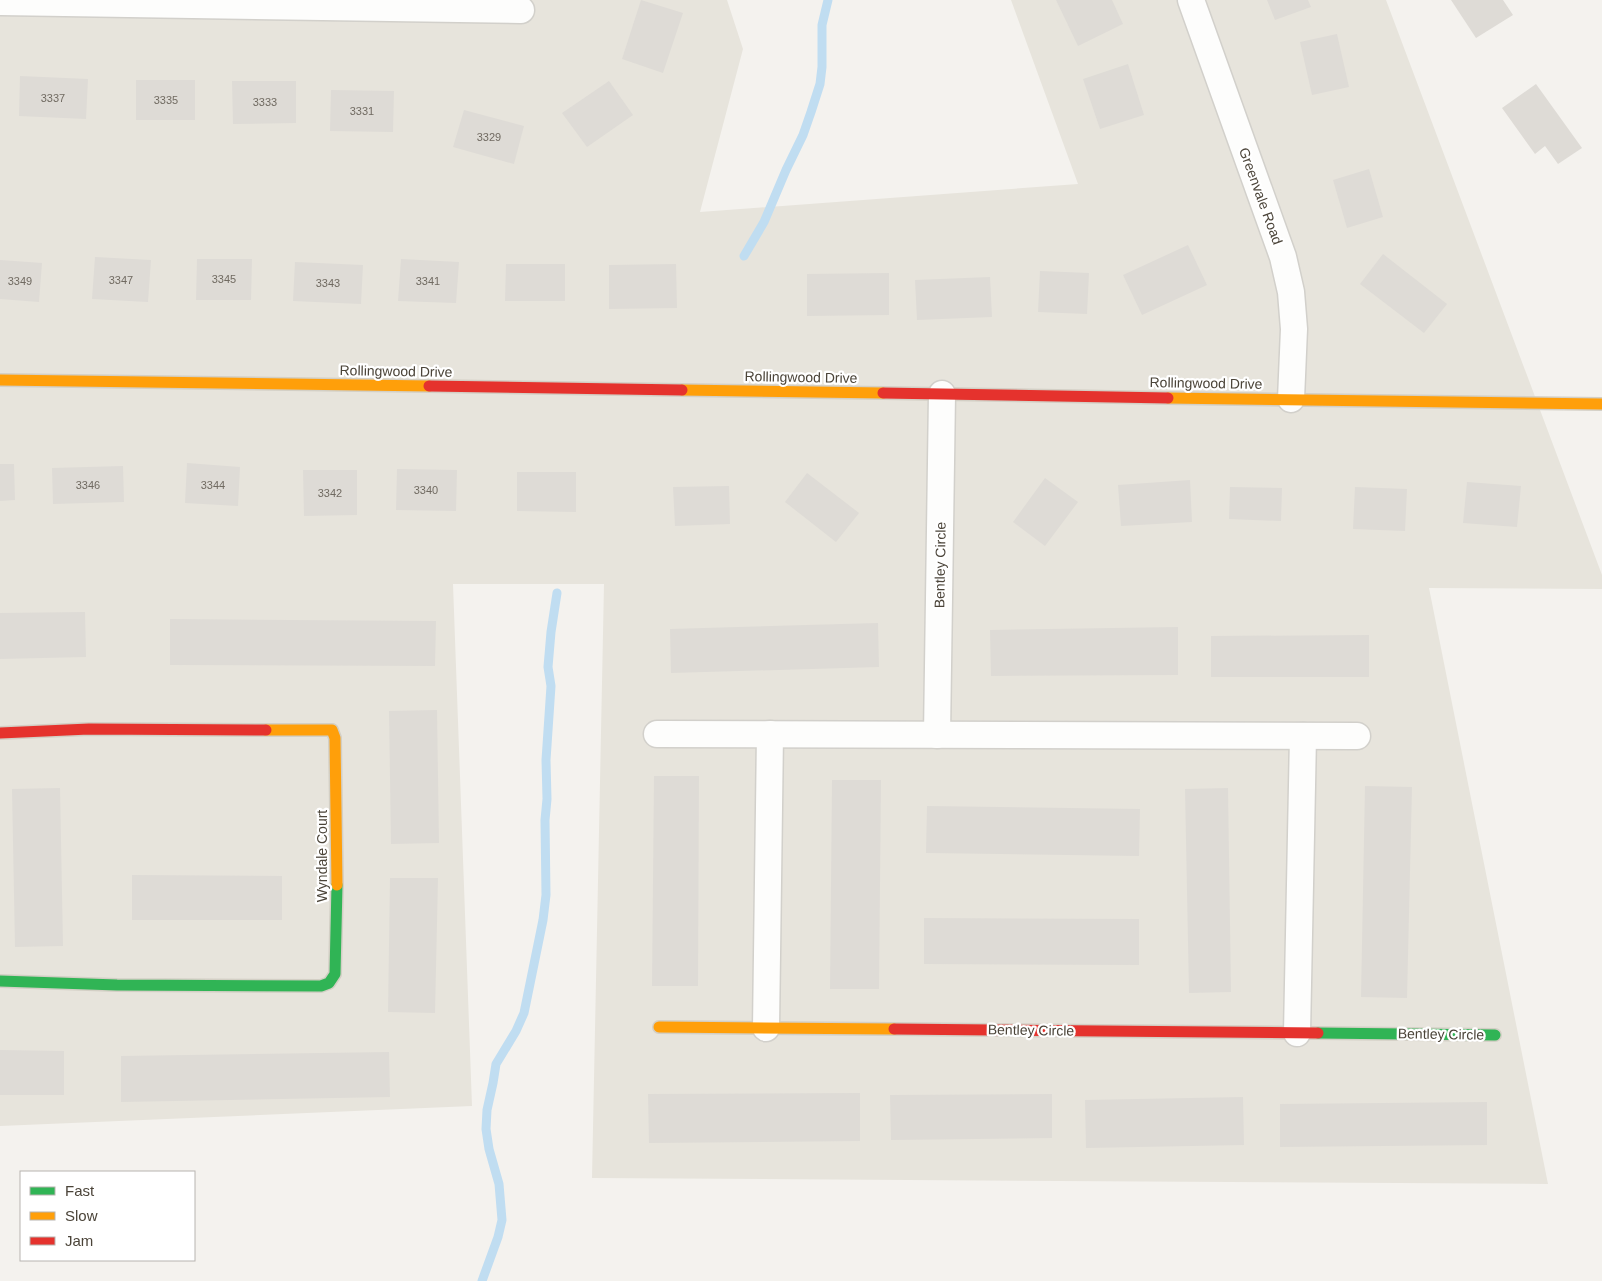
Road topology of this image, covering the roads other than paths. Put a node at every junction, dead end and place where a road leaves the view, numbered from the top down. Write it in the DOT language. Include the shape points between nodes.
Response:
graph roads {
  1 [pos="1191,0"];
  2 [pos="0,2"];
  3 [pos="521,10"];
  4 [pos="0,380"];
  5 [pos="942,394"];
  6 [pos="1291,399"];
  7 [pos="1602,404"];
  8 [pos="0,733"];
  9 [pos="657,734"];
  10 [pos="770,734"];
  11 [pos="937,735"];
  12 [pos="1303,736"];
  13 [pos="1357,736"];
  14 [pos="0,981"];
  15 [pos="659,1027"];
  16 [pos="766,1028"];
  17 [pos="1297,1033"];
  18 [pos="1495,1035"];
  1 -- 6 [label="street, Greenvale Road" via="1283,257 1291,292 1294,329"];
  2 -- 3 [label="street"];
  4 -- 5 [label="street, Rollingwood Drive"];
  5 -- 6 [label="street, Rollingwood Drive"];
  5 -- 11 [label="street, Bentley Circle"];
  6 -- 7 [label="street, Rollingwood Drive"];
  8 -- 14 [label="street, Wyndale Court" via="89,729 332,730 335,738 338,863 335,974 330,983 321,986 117,985"];
  9 -- 10 [label="street"];
  10 -- 11 [label="street"];
  10 -- 16 [label="street"];
  11 -- 12 [label="street"];
  12 -- 13 [label="street"];
  12 -- 17 [label="street"];
  15 -- 16 [label="street, Bentley Circle"];
  16 -- 17 [label="street, Bentley Circle"];
  17 -- 18 [label="street, Bentley Circle"];
}
